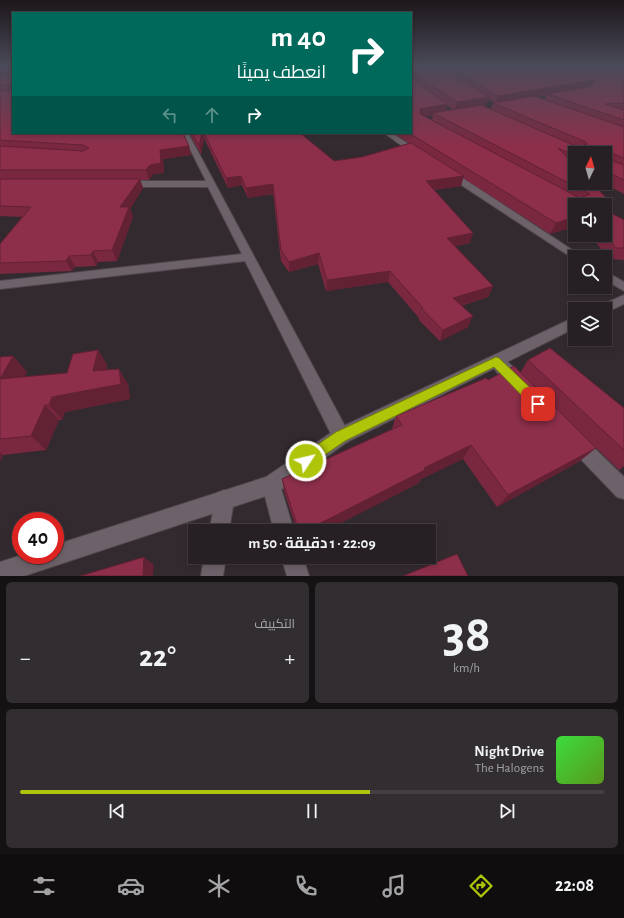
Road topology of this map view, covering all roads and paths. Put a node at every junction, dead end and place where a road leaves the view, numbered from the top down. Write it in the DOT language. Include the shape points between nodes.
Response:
graph roads {
  1 [pos="186,134"];
  2 [pos="389,134"];
  3 [pos="427,159"];
  4 [pos="440,167"];
  5 [pos="117,184"];
  6 [pos="211,184"];
  7 [pos="568,250"];
  8 [pos="249,257"];
  9 [pos="612,279"];
  10 [pos="0,285"];
  11 [pos="624,287"];
  12 [pos="624,299"];
  13 [pos="612,305"];
  14 [pos="568,325"];
  15 [pos="496,361"];
  16 [pos="529,395"];
  17 [pos="568,434"];
  18 [pos="341,436"];
  19 [pos="271,485"];
  20 [pos="624,490"];
  21 [pos="224,500"];
  22 [pos="220,524"];
  23 [pos="282,524"];
  24 [pos="214,564"];
  25 [pos="294,564"];
  26 [pos="0,573"];
  27 [pos="212,576"];
  28 [pos="298,576"];
  1 -- 6 [label="street"];
  2 -- 3 [label="street"];
  4 -- 7 [label="street"];
  5 -- 6 [label="street"];
  6 -- 8 [label="street"];
  8 -- 10 [label="street"];
  8 -- 18 [label="street"];
  9 -- 11 [label="street"];
  12 -- 13 [label="street"];
  14 -- 15 [label="street"];
  15 -- 16 [label="street"];
  15 -- 18 [label="street"];
  17 -- 20 [label="street"];
  18 -- 19 [label="street"];
  19 -- 21 [label="street"];
  19 -- 23 [label="street"];
  21 -- 22 [label="street"];
  21 -- 26 [label="street"];
  24 -- 27 [label="street"];
  25 -- 28 [label="street"];
}
